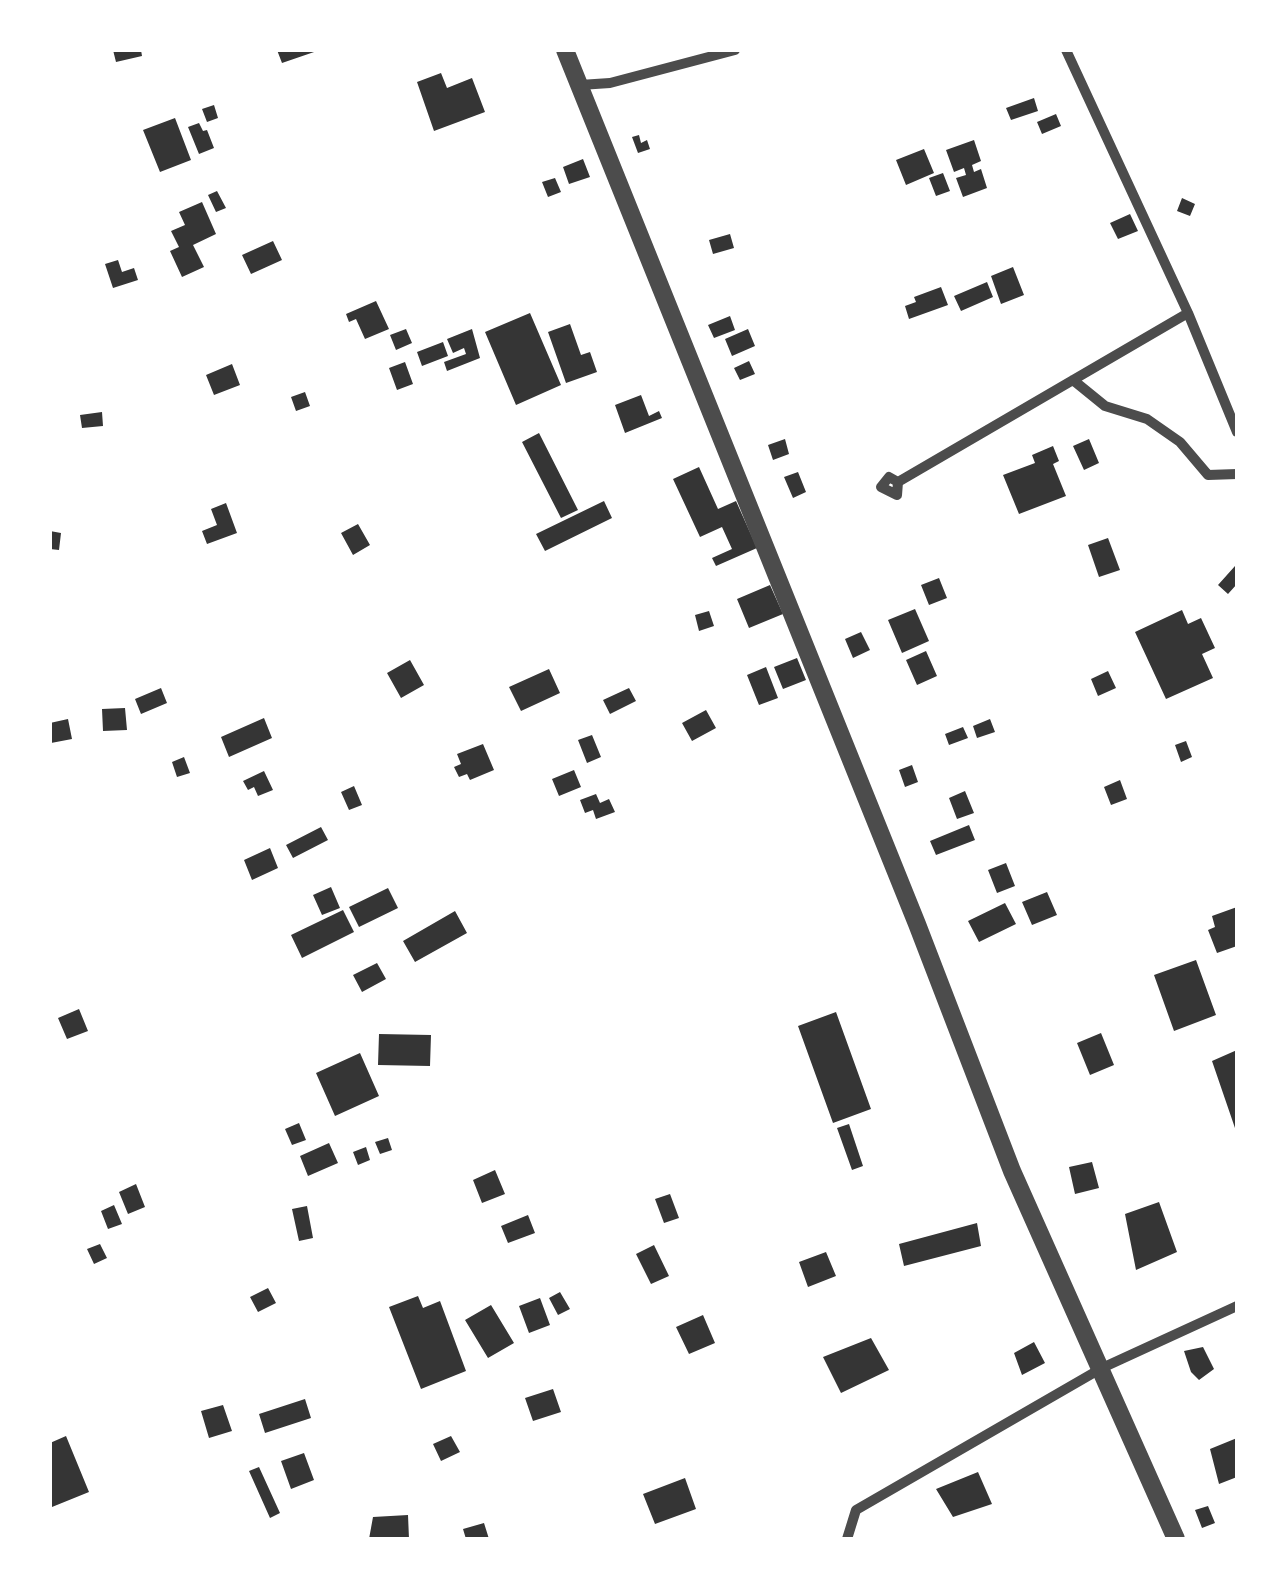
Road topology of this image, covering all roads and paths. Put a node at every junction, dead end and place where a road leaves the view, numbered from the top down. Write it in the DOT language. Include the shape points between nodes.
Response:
graph roads {
  1 [pos="566,50"];
  2 [pos="735,50"];
  3 [pos="1066,50"];
  4 [pos="580,86"];
  5 [pos="1188,314"];
  6 [pos="1074,380"];
  7 [pos="1237,432"];
  8 [pos="1237,474"];
  9 [pos="898,482"];
  10 [pos="1237,1306"];
  11 [pos="1102,1368"];
  12 [pos="846,1539"];
  13 [pos="1176,1539"];
  1 -- 4 [label="street"];
  2 -- 4 [label="street"];
  3 -- 5 [label="street"];
  4 -- 11 [label="street" via="1012,1171"];
  5 -- 6 [label="street"];
  5 -- 7 [label="street"];
  6 -- 8 [label="street" via="1105,406 1148,419 1180,442 1208,475"];
  6 -- 9 [label="street"];
  10 -- 11 [label="street"];
  11 -- 12 [label="street" via="856,1510"];
  11 -- 13 [label="street"];
}
